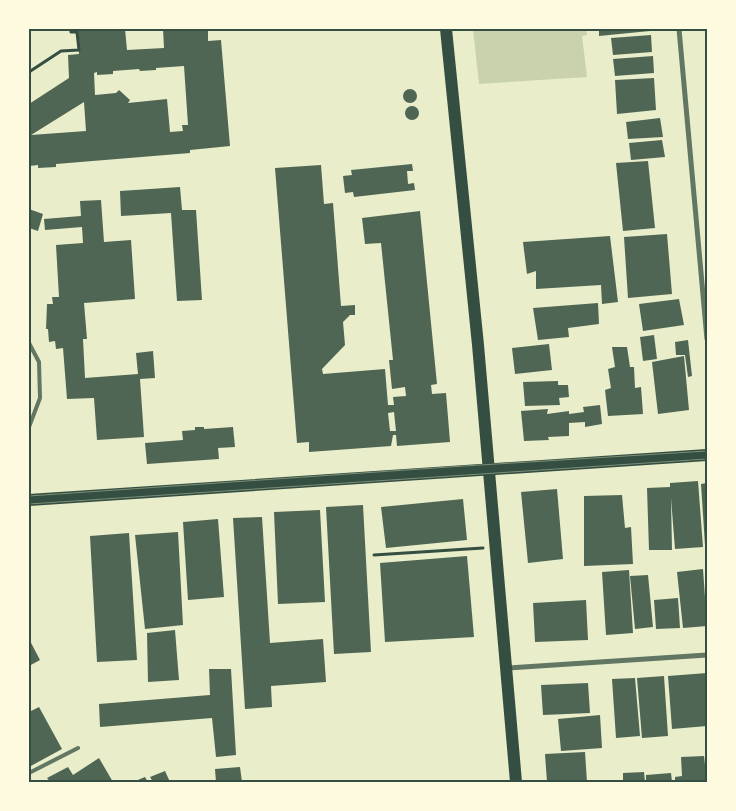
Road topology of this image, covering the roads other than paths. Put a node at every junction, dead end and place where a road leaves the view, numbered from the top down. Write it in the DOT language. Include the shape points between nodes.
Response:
graph roads {
  1 [pos="446,29"];
  2 [pos="679,29"];
  3 [pos="29,258"];
  4 [pos="29,266"];
  5 [pos="707,338"];
  6 [pos="29,343"];
  7 [pos="29,427"];
  8 [pos="707,455"];
  9 [pos="489,469"];
  10 [pos="29,500"];
  11 [pos="707,655"];
  12 [pos="507,668"];
  13 [pos="78,748"];
  14 [pos="29,774"];
  15 [pos="516,782"];
  1 -- 9 [label="main road"];
  2 -- 5 [label="street"];
  3 -- 4 [label="lane"];
  6 -- 7 [label="lane" via="39,362 40,398"];
  8 -- 9 [label="main road"];
  9 -- 10 [label="main road"];
  9 -- 12 [label="main road"];
  11 -- 12 [label="street"];
  12 -- 15 [label="main road"];
  13 -- 14 [label="lane"];
}
